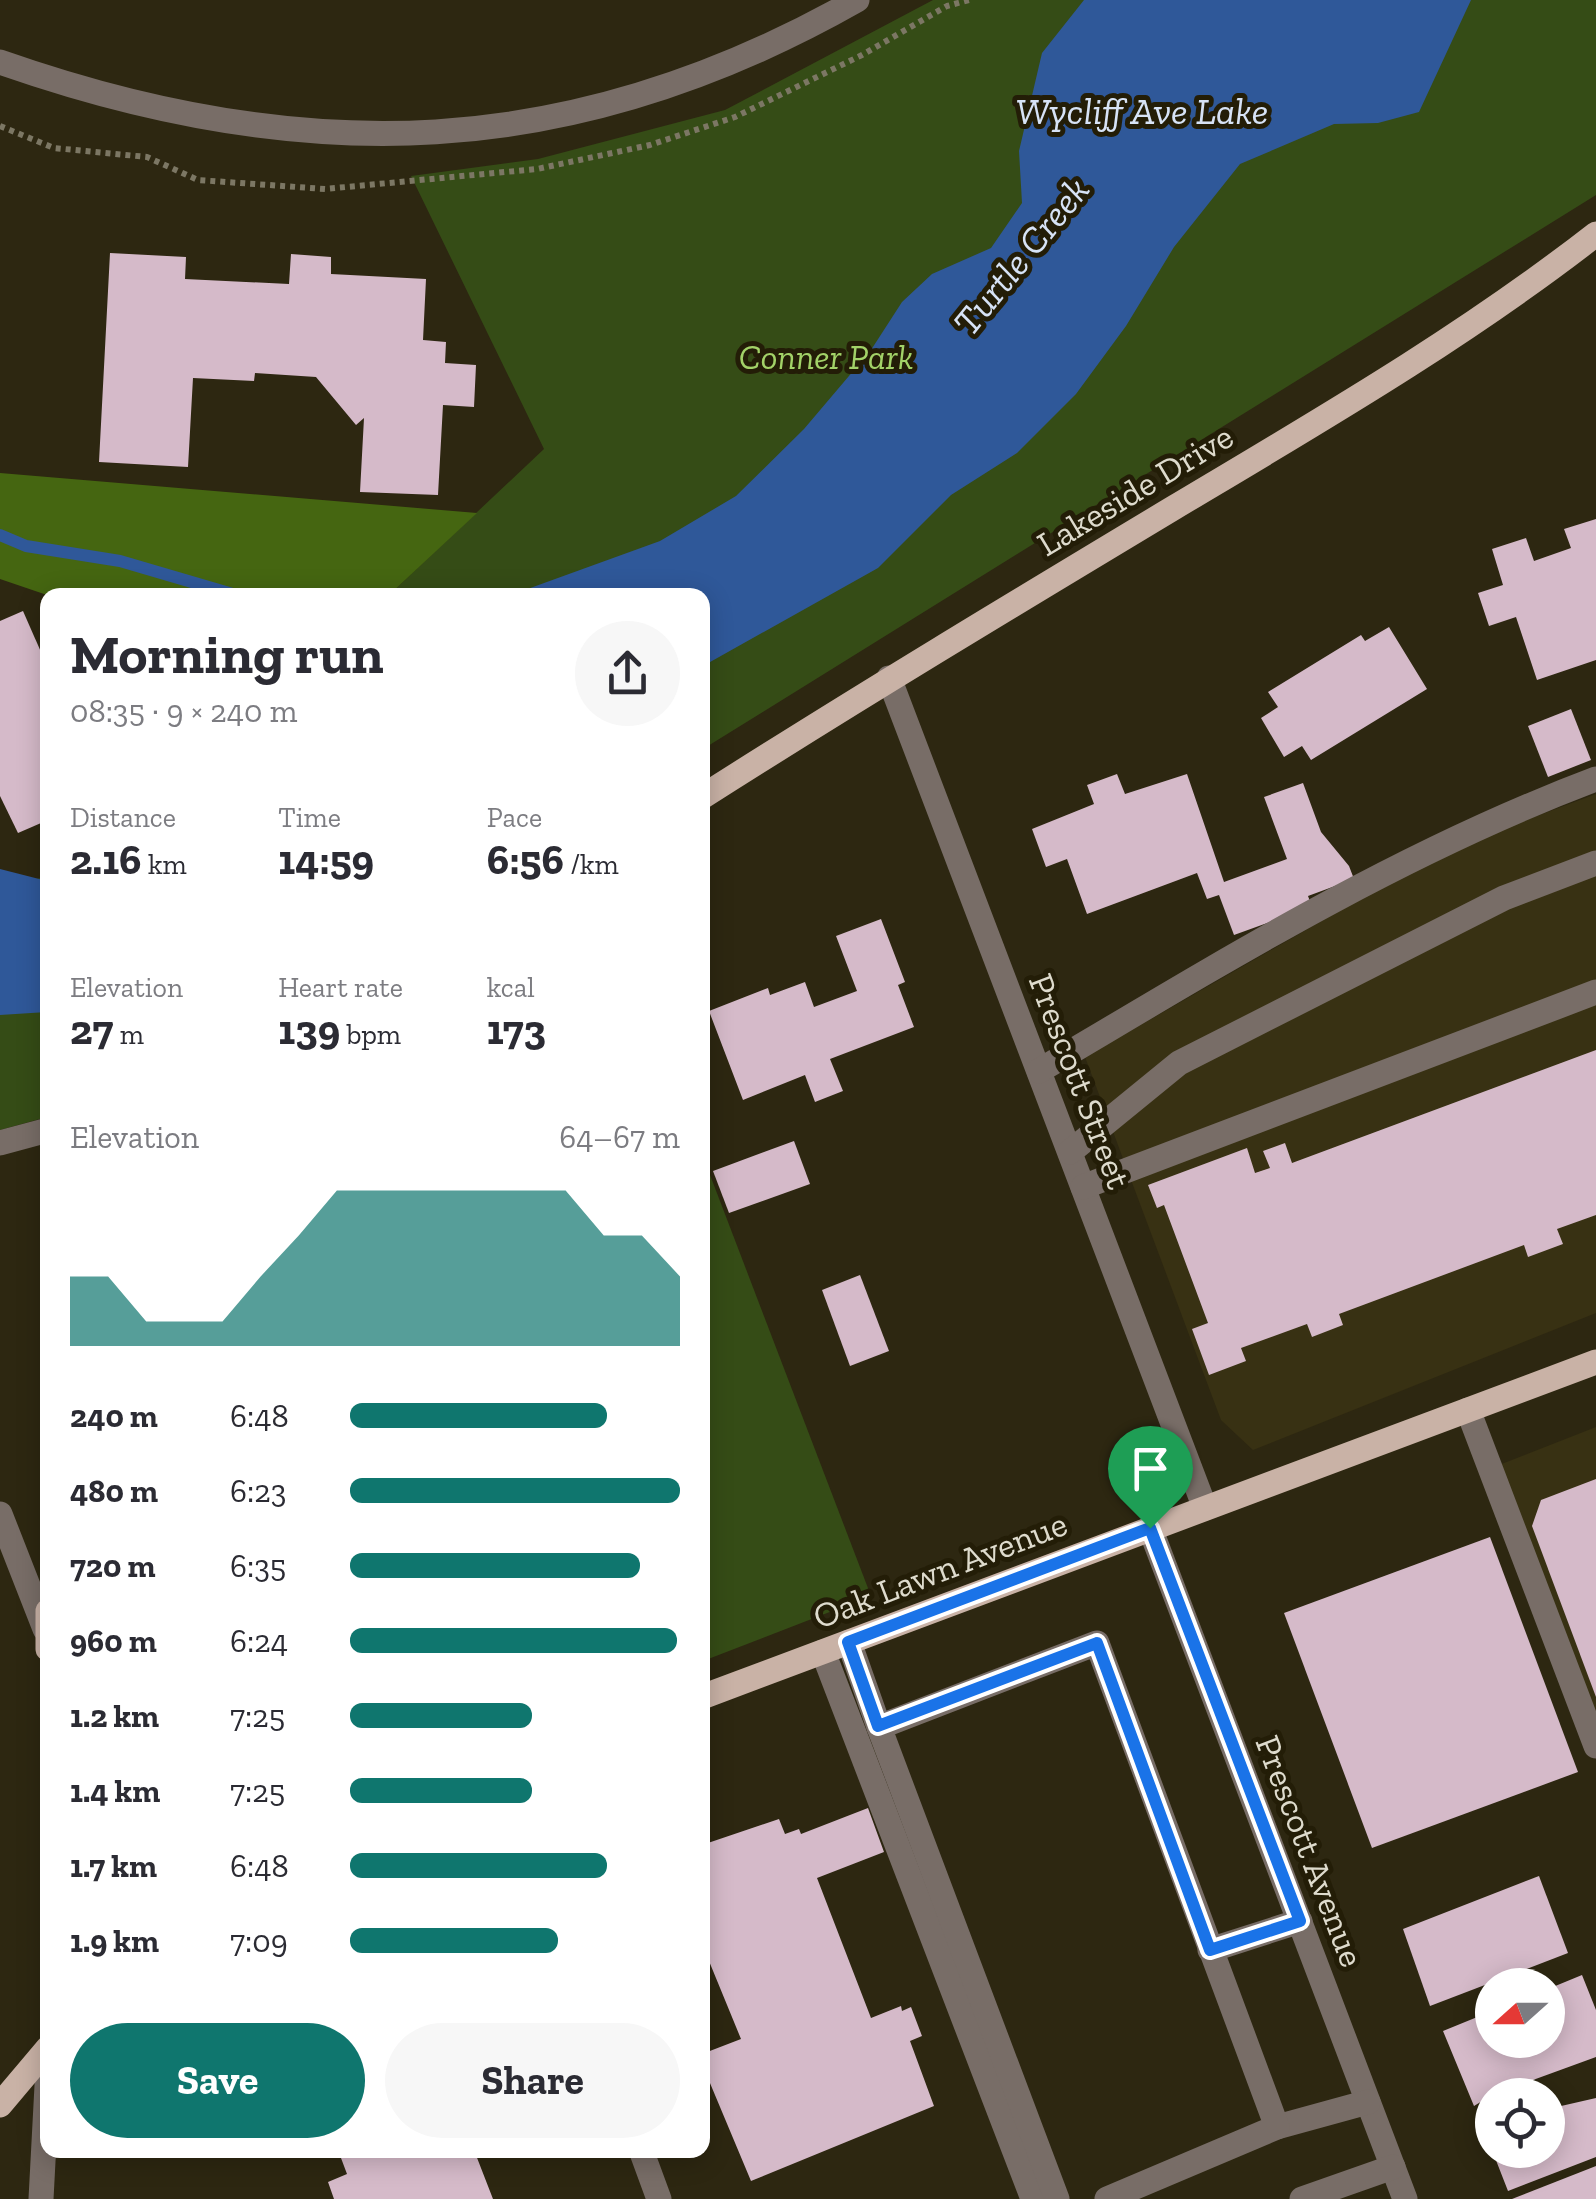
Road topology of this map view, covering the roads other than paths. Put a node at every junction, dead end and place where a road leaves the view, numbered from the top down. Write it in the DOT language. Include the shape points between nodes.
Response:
graph roads {
  1 [pos="857,0"];
  2 [pos="0,62"];
  3 [pos="1596,234"];
  4 [pos="889,678"];
  5 [pos="1596,780"];
  6 [pos="710,792"];
  7 [pos="1596,863"];
  8 [pos="1596,992"];
  9 [pos="1039,1071"];
  10 [pos="40,1132"];
  11 [pos="0,1144"];
  12 [pos="1070,1152"];
  13 [pos="1083,1187"];
  14 [pos="1596,1362"];
  15 [pos="1468,1410"];
  16 [pos="1205,1508"];
  17 [pos="0,1514"];
  18 [pos="1150,1528"];
  19 [pos="40,1614"];
  20 [pos="848,1642"];
  21 [pos="823,1652"];
  22 [pos="710,1694"];
  23 [pos="878,1726"];
  24 [pos="1594,1734"];
  25 [pos="1300,1921"];
  26 [pos="1210,1950"];
  27 [pos="40,2058"];
  28 [pos="1368,2102"];
  29 [pos="0,2105"];
  30 [pos="1278,2127"];
  31 [pos="43,2158"];
  32 [pos="644,2158"];
  33 [pos="1392,2167"];
  34 [pos="41,2199"];
  35 [pos="659,2199"];
  36 [pos="1033,2199"];
  37 [pos="1057,2199"];
  38 [pos="1106,2199"];
  39 [pos="1302,2199"];
  40 [pos="1405,2199"];
  1 -- 2 [label="street" via="764,50 588,112 400,135 218,123"];
  3 -- 4 [label="main road, Lakeside Drive" via="1332,413"];
  4 -- 6 [label="main road, Lakeside Drive"];
  4 -- 9 [label="street, Prescott Street"];
  5 -- 9 [label="street" via="1501,815 1267,936"];
  7 -- 12 [label="street" via="1504,898 1179,1063"];
  8 -- 13 [label="street"];
  9 -- 12 [label="street, Prescott Street"];
  10 -- 11 [label="street"];
  12 -- 13 [label="street, Prescott Street"];
  13 -- 16 [label="street, Prescott Street"];
  14 -- 15 [label="main road, Oak Lawn Avenue"];
  15 -- 16 [label="main road, Oak Lawn Avenue"];
  15 -- 24 [label="street"];
  16 -- 18 [label="main road, Oak Lawn Avenue"];
  17 -- 19 [label="street"];
  18 -- 20 [label="main road, Oak Lawn Avenue"];
  18 -- 25 [label="street, Prescott Avenue"];
  20 -- 21 [label="main road, Oak Lawn Avenue"];
  20 -- 23 [label="street"];
  21 -- 22 [label="main road, Oak Lawn Avenue"];
  21 -- 36 [label="street"];
  23 -- 26 [label="street" via="1097,1643"];
  23 -- 37 [label="street"];
  25 -- 26 [label="street"];
  25 -- 28 [label="street, Prescott Avenue"];
  26 -- 30 [label="street"];
  27 -- 29 [label="main road"];
  28 -- 30 [label="street"];
  28 -- 33 [label="street, Prescott Avenue"];
  30 -- 38 [label="street"];
  31 -- 34 [label="street"];
  32 -- 35 [label="street"];
  33 -- 39 [label="street"];
  33 -- 40 [label="street, Prescott Avenue"];
}
